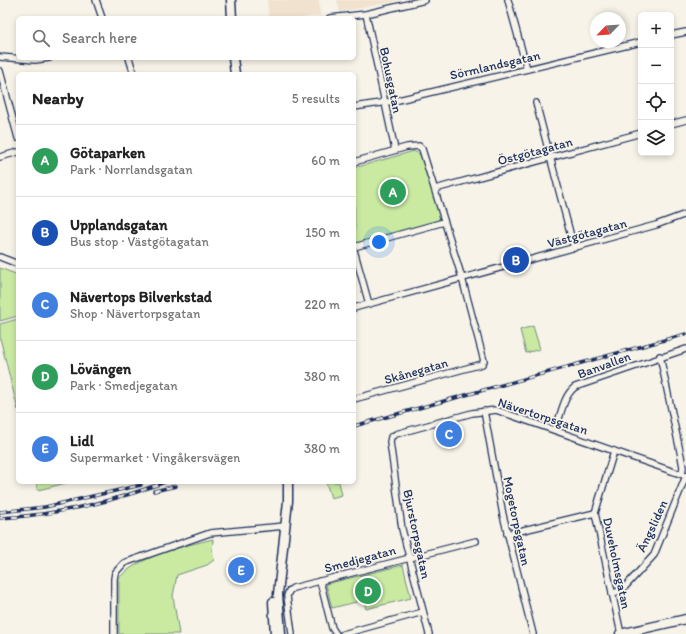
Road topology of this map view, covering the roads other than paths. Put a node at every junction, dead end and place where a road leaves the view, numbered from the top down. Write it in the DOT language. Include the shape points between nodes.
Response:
graph roads {
  1 [pos="96,0"];
  2 [pos="231,0"];
  3 [pos="425,0"];
  4 [pos="508,0"];
  5 [pos="366,14"];
  6 [pos="101,16"];
  7 [pos="232,16"];
  8 [pos="348,16"];
  9 [pos="686,32"];
  10 [pos="674,34"];
  11 [pos="638,43"];
  12 [pos="0,57"];
  13 [pos="16,58"];
  14 [pos="130,60"];
  15 [pos="233,60"];
  16 [pos="527,69"];
  17 [pos="0,71"];
  18 [pos="133,72"];
  19 [pos="235,72"];
  20 [pos="385,102"];
  21 [pos="536,104"];
  22 [pos="356,107"];
  23 [pos="686,120"];
  24 [pos="674,123"];
  25 [pos="16,131"];
  26 [pos="638,134"];
  27 [pos="395,150"];
  28 [pos="16,153"];
  29 [pos="0,157"];
  30 [pos="551,158"];
  31 [pos="356,161"];
  32 [pos="435,189"];
  33 [pos="686,214"];
  34 [pos="444,222"];
  35 [pos="356,248"];
  36 [pos="574,248"];
  37 [pos="356,256"];
  38 [pos="0,257"];
  39 [pos="16,263"];
  40 [pos="462,278"];
  41 [pos="369,304"];
  42 [pos="356,307"];
  43 [pos="686,348"];
  44 [pos="660,356"];
  45 [pos="356,399"];
  46 [pos="484,411"];
  47 [pos="555,430"];
  48 [pos="392,437"];
  49 [pos="614,451"];
  50 [pos="685,475"];
  51 [pos="288,484"];
  52 [pos="595,513"];
  53 [pos="284,526"];
  54 [pos="507,534"];
  55 [pos="476,541"];
  56 [pos="410,557"];
  57 [pos="320,581"];
  58 [pos="612,594"];
  59 [pos="423,612"];
  60 [pos="686,619"];
  61 [pos="114,634"];
  62 [pos="275,634"];
  63 [pos="281,634"];
  64 [pos="292,634"];
  65 [pos="336,634"];
  66 [pos="343,634"];
  67 [pos="429,634"];
  68 [pos="533,634"];
  69 [pos="621,634"];
  1 -- 6 [label="street"];
  2 -- 7 [label="main road"];
  3 -- 5 [label="street"];
  4 -- 16 [label="street"];
  5 -- 8 [label="street"];
  5 -- 20 [label="street, Bohusgatan"];
  9 -- 10 [label="street"];
  11 -- 16 [label="street, Sörmlandsgatan"];
  12 -- 13 [label="street"];
  14 -- 18 [label="street"];
  15 -- 19 [label="main road"];
  16 -- 20 [label="street, Sörmlandsgatan"];
  17 -- 25 [label="street"];
  20 -- 22 [label="street, Sörmlandsgatan"];
  20 -- 27 [label="street, Bohusgatan"];
  21 -- 30 [label="street"];
  23 -- 24 [label="street"];
  26 -- 30 [label="street, Östgötagatan"];
  27 -- 31 [label="street"];
  27 -- 32 [label="street" via="419,146"];
  28 -- 29 [label="street"];
  30 -- 32 [label="street, Östgötagatan"];
  30 -- 36 [label="street"];
  32 -- 34 [label="street"];
  33 -- 36 [label="street, Västgötagatan"];
  34 -- 35 [label="street"];
  34 -- 40 [label="street"];
  36 -- 40 [label="street, Västgötagatan"];
  37 -- 41 [label="street"];
  38 -- 39 [label="street"];
  40 -- 41 [label="street, Västgötagatan"];
  40 -- 45 [label="street, Skånegatan" via="484,357 483,362"];
  41 -- 42 [label="street, Västgötagatan"];
  43 -- 44 [label="street, Banvallen"];
  44 -- 47 [label="street, Banvallen" via="575,386 570,390"];
  44 -- 50 [label="street, Ängsliden"];
  46 -- 47 [label="street, Nävertorpsgatan" via="496,410"];
  46 -- 48 [label="street, Nävertorpsgatan"];
  46 -- 54 [label="street, Mogetorpsgatan"];
  47 -- 49 [label="street, Nävertorpsgatan"];
  48 -- 56 [label="street, Bjurstorpsgatan" via="390,442 393,472 402,530"];
  49 -- 50 [label="street, Nävertorpsgatan"];
  49 -- 52 [label="street, Duveholmsgatan"];
  50 -- 58 [label="street, Ängsliden" via="654,555 623,589"];
  51 -- 53 [label="main road"];
  52 -- 54 [label="street"];
  52 -- 58 [label="street, Duveholmsgatan"];
  53 -- 61 [label="street" via="210,533 124,563 114,579"];
  53 -- 62 [label="main road" via="278,550 273,596"];
  53 -- 63 [label="main road" via="278,594"];
  54 -- 68 [label="street, Mogetorpsgatan"];
  55 -- 56 [label="street, Smedjegatan"];
  56 -- 57 [label="street, Smedjegatan"];
  56 -- 59 [label="street, Bjurstorpsgatan"];
  57 -- 64 [label="street, Smedjegatan" via="289,591"];
  57 -- 65 [label="street" via="332,628"];
  58 -- 69 [label="street, Duveholmsgatan"];
  59 -- 66 [label="street"];
  59 -- 67 [label="street, Bjurstorpsgatan"];
  60 -- 69 [label="main road"];
}
